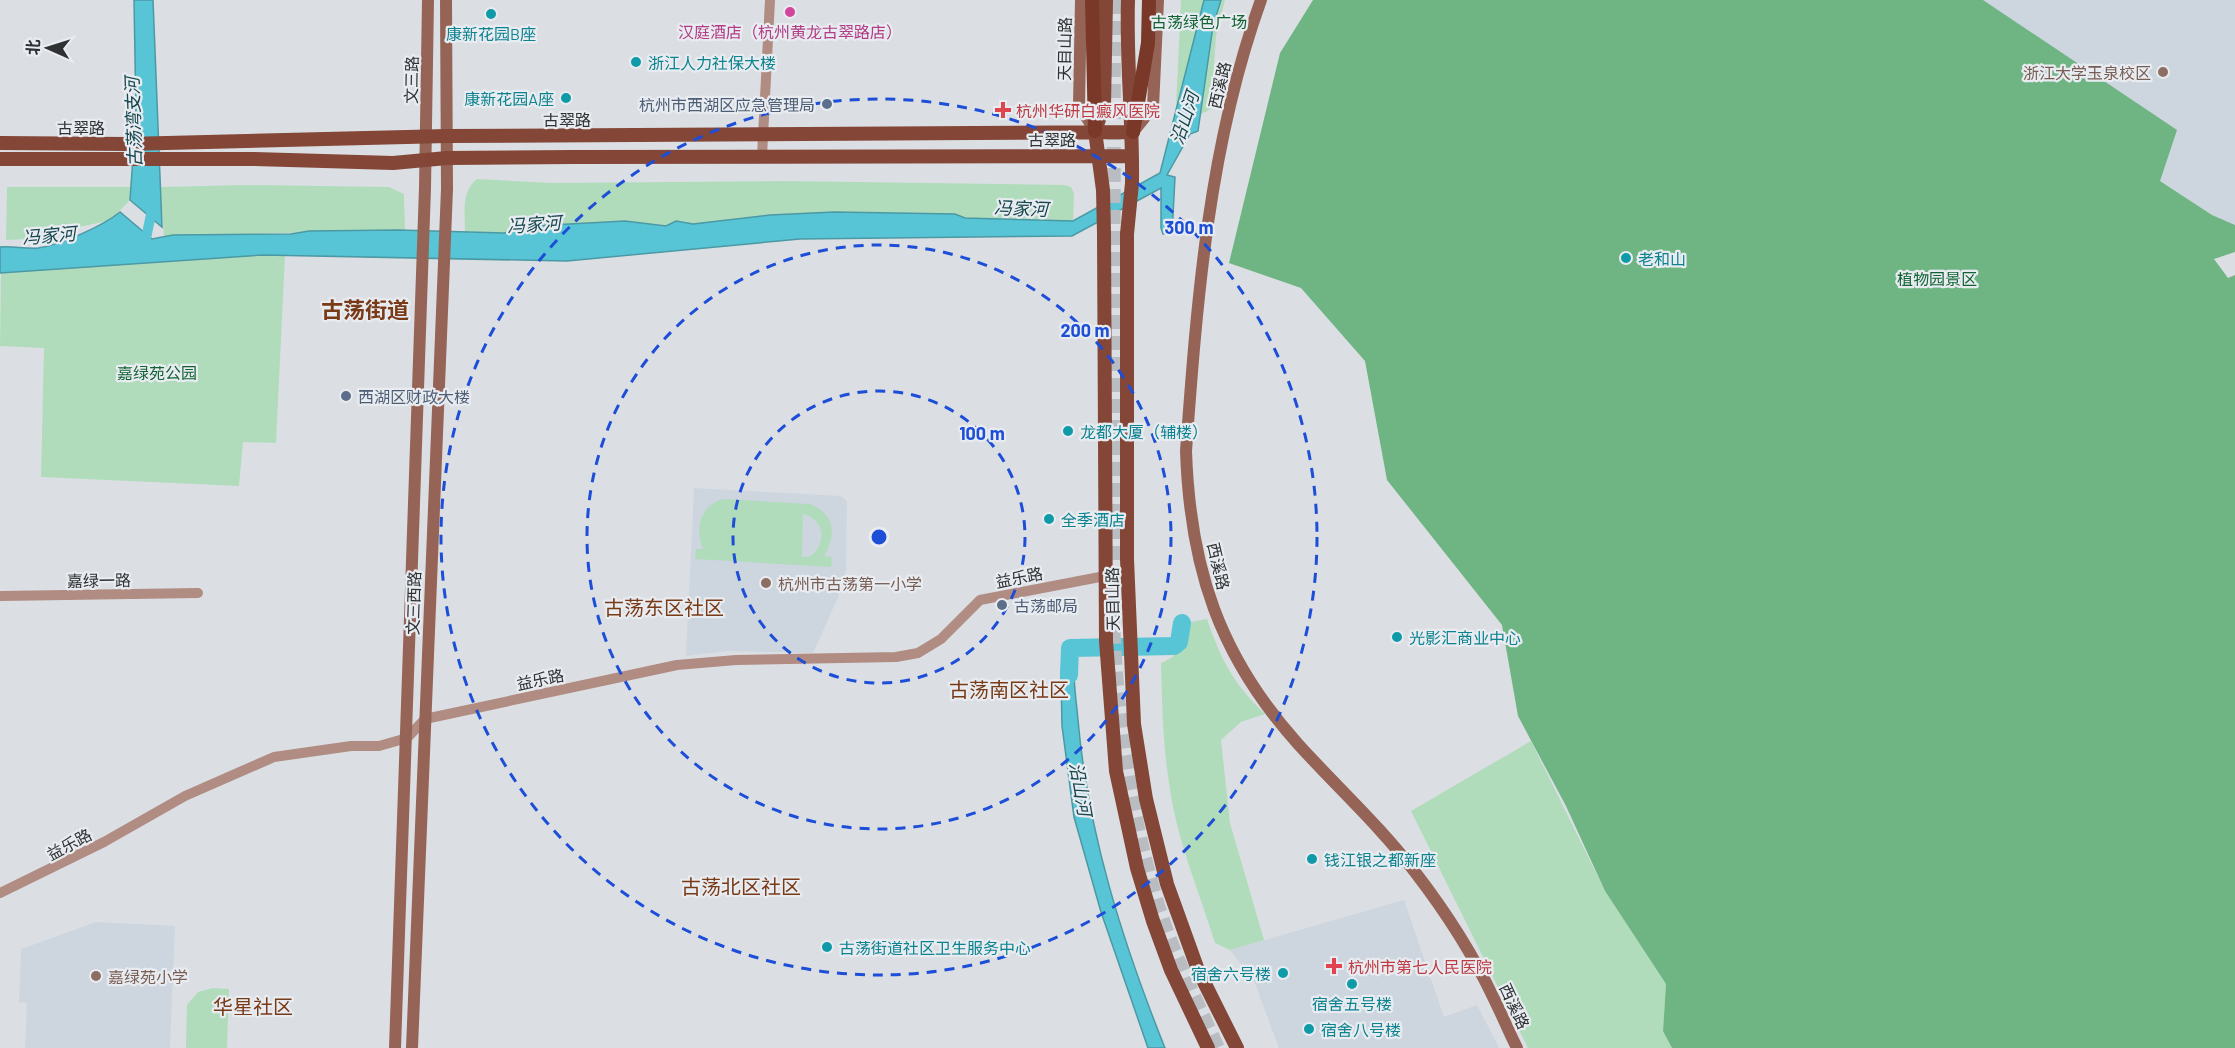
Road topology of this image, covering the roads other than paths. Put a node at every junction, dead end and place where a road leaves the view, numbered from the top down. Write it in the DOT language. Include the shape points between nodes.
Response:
graph roads {
  1 [pos="428,0"];
  2 [pos="446,0"];
  3 [pos="770,0"];
  4 [pos="1081,0"];
  5 [pos="1092,0"];
  6 [pos="1106,0"];
  7 [pos="1128,0"];
  8 [pos="1149,0"];
  9 [pos="1158,0"];
  10 [pos="1261,0"];
  11 [pos="1095,131"];
  12 [pos="1133,132"];
  13 [pos="763,134"];
  14 [pos="427,136"];
  15 [pos="447,136"];
  16 [pos="0,143"];
  17 [pos="1099,155"];
  18 [pos="762,156"];
  19 [pos="1132,156"];
  20 [pos="447,158"];
  21 [pos="0,159"];
  22 [pos="425,160"];
  23 [pos="1105,576"];
  24 [pos="198,593"];
  25 [pos="0,596"];
  26 [pos="425,719"];
  27 [pos="407,738"];
  28 [pos="0,893"];
  29 [pos="395,1048"];
  30 [pos="412,1048"];
  31 [pos="1209,1048"];
  32 [pos="1237,1048"];
  33 [pos="1517,1048"];
  1 -- 14 [label="main road, 文三路"];
  2 -- 15 [label="main road"];
  3 -- 13 [label="street"];
  4 -- 11 [label="main road, 天目山路" via="1080,105"];
  5 -- 11 [label="highway"];
  6 -- 11 [label="main road, 天目山路" via="1104,105"];
  7 -- 12 [label="main road, 天目山路"];
  8 -- 12 [label="highway" via="1148,43"];
  9 -- 12 [label="main road" via="1153,107"];
  10 -- 33 [label="main road, 西溪路" via="1226,131 1201,271 1186,451 1205,586 1226,641 1247,680 1298,744 1415,872 1462,940"];
  11 -- 12 [label="main road, 古翠路"];
  11 -- 13 [label="main road, 古翠路"];
  11 -- 17 [label="main road, 天目山路"];
  12 -- 19 [label="main road, 天目山路"];
  13 -- 15 [label="main road, 古翠路"];
  13 -- 18 [label="street"];
  14 -- 15 [label="main road, 古翠路"];
  14 -- 16 [label="main road, 古翠路" via="127,144"];
  14 -- 22 [label="main road, 文三路"];
  15 -- 20 [label="main road"];
  17 -- 18 [label="main road, 古翠路"];
  17 -- 19 [label="main road, 古翠路"];
  17 -- 23 [label="main road, 天目山路" via="1104,233"];
  18 -- 20 [label="main road, 古翠路"];
  19 -- 32 [label="main road, 天目山路, bridge" via="1127,234 1129,642 1134,724 1146,799 1167,884 1198,970"];
  20 -- 22 [label="main road, 古翠路"];
  20 -- 26 [label="main road, 文三西路"];
  21 -- 22 [label="main road, 古翠路" via="393,163"];
  22 -- 27 [label="main road, 文三西路"];
  23 -- 26 [label="street, 益乐路" via="980,600 941,639 918,653 677,665"];
  23 -- 31 [label="main road, 天目山路" via="1107,673 1116,771 1137,868 1171,970"];
  24 -- 25 [label="street, 嘉绿一路"];
  26 -- 27 [label="street"];
  26 -- 30 [label="main road, 文三西路"];
  27 -- 28 [label="street, 益乐路" via="379,746 274,757 185,796 41,876"];
  27 -- 29 [label="main road, 文三西路"];
}
